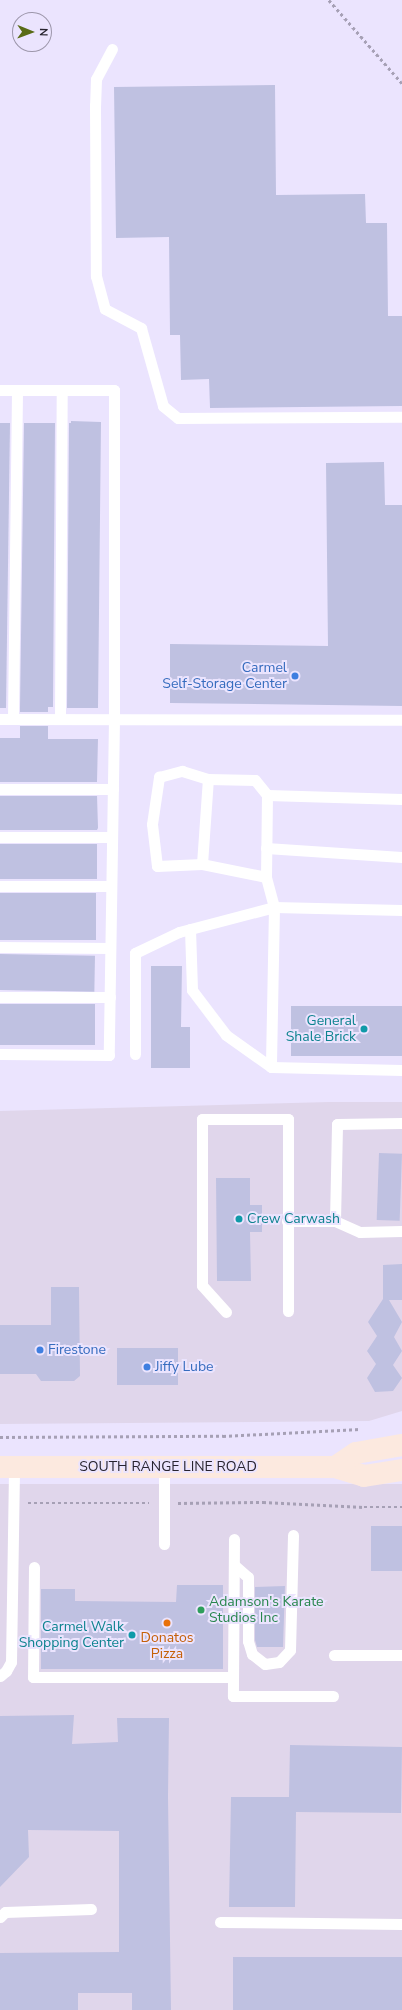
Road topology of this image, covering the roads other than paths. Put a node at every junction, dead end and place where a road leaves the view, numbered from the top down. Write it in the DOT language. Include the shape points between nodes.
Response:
graph roads {
  1 [pos="112,49"];
  2 [pos="0,390"];
  3 [pos="17,390"];
  4 [pos="62,390"];
  5 [pos="402,417"];
  6 [pos="0,719"];
  7 [pos="13,719"];
  8 [pos="60,719"];
  9 [pos="114,719"];
  10 [pos="402,720"];
  11 [pos="208,779"];
  12 [pos="0,789"];
  13 [pos="113,789"];
  14 [pos="267,795"];
  15 [pos="402,799"];
  16 [pos="0,837"];
  17 [pos="112,837"];
  18 [pos="266,848"];
  19 [pos="402,857"];
  20 [pos="202,864"];
  21 [pos="266,877"];
  22 [pos="0,886"];
  23 [pos="111,886"];
  24 [pos="274,907"];
  25 [pos="402,910"];
  26 [pos="190,929"];
  27 [pos="0,947"];
  28 [pos="110,948"];
  29 [pos="0,997"];
  30 [pos="110,997"];
  31 [pos="0,1054"];
  32 [pos="135,1054"];
  33 [pos="272,1066"];
  34 [pos="402,1070"];
  35 [pos="402,1123"];
  36 [pos="287,1221"];
  37 [pos="335,1221"];
  38 [pos="402,1231"];
  39 [pos="288,1311"];
  40 [pos="226,1312"];
  41 [pos="402,1445"];
  42 [pos="7,1467"];
  43 [pos="164,1467"];
  44 [pos="335,1467"];
  45 [pos="402,1470"];
  46 [pos="293,1535"];
  47 [pos="234,1539"];
  48 [pos="164,1544"];
  49 [pos="234,1565"];
  50 [pos="34,1567"];
  51 [pos="334,1655"];
  52 [pos="402,1655"];
  53 [pos="0,1676"];
  54 [pos="233,1677"];
  55 [pos="333,1696"];
  56 [pos="91,1910"];
  57 [pos="2,1912"];
  58 [pos="220,1922"];
  59 [pos="402,1924"];
  1 -- 5 [label="lane" via="96,79 96,276 105,309 141,328 163,406 178,418"];
  2 -- 3 [label="lane"];
  3 -- 4 [label="lane"];
  3 -- 7 [label="lane"];
  4 -- 8 [label="lane"];
  4 -- 9 [label="lane" via="114,390"];
  6 -- 7 [label="lane"];
  7 -- 8 [label="lane"];
  8 -- 9 [label="lane"];
  9 -- 10 [label="lane"];
  9 -- 13 [label="lane"];
  11 -- 14 [label="lane" via="255,780"];
  11 -- 20 [label="lane"];
  11 -- 20 [label="lane" via="182,771 159,777 152,824 157,866"];
  12 -- 13 [label="lane"];
  13 -- 17 [label="lane"];
  14 -- 15 [label="lane"];
  14 -- 18 [label="lane"];
  16 -- 17 [label="lane"];
  17 -- 23 [label="lane"];
  18 -- 19 [label="lane"];
  18 -- 21 [label="lane"];
  20 -- 21 [label="lane"];
  21 -- 24 [label="lane"];
  22 -- 23 [label="lane"];
  23 -- 28 [label="lane"];
  24 -- 25 [label="lane"];
  24 -- 26 [label="lane"];
  24 -- 33 [label="lane"];
  26 -- 32 [label="lane" via="135,953"];
  26 -- 33 [label="lane" via="192,990 226,1035"];
  27 -- 28 [label="lane"];
  28 -- 30 [label="lane"];
  29 -- 30 [label="lane"];
  30 -- 31 [label="lane" via="109,1055"];
  33 -- 34 [label="lane"];
  35 -- 37 [label="lane" via="337,1124"];
  36 -- 37 [label="lane"];
  36 -- 39 [label="lane"];
  36 -- 40 [label="lane" via="288,1119 202,1119 202,1285"];
  37 -- 38 [label="lane" via="360,1232"];
  41 -- 44 [label="main road" via="356,1453"];
  42 -- 43 [label="main road, SOUTH RANGE LINE ROAD"];
  42 -- 53 [label="lane" via="13,1504 11,1662"];
  43 -- 44 [label="main road, SOUTH RANGE LINE ROAD"];
  43 -- 48 [label="lane"];
  44 -- 45 [label="main road, SOUTH RANGE LINE ROAD" via="364,1476"];
  46 -- 49 [label="lane" via="290,1650 279,1662 265,1664 252,1654 248,1641 248,1578"];
  47 -- 49 [label="lane"];
  49 -- 54 [label="lane"];
  50 -- 54 [label="lane" via="33,1677"];
  51 -- 52 [label="lane"];
  54 -- 55 [label="lane" via="233,1696"];
  56 -- 57 [label="lane"];
  58 -- 59 [label="lane"];
}
